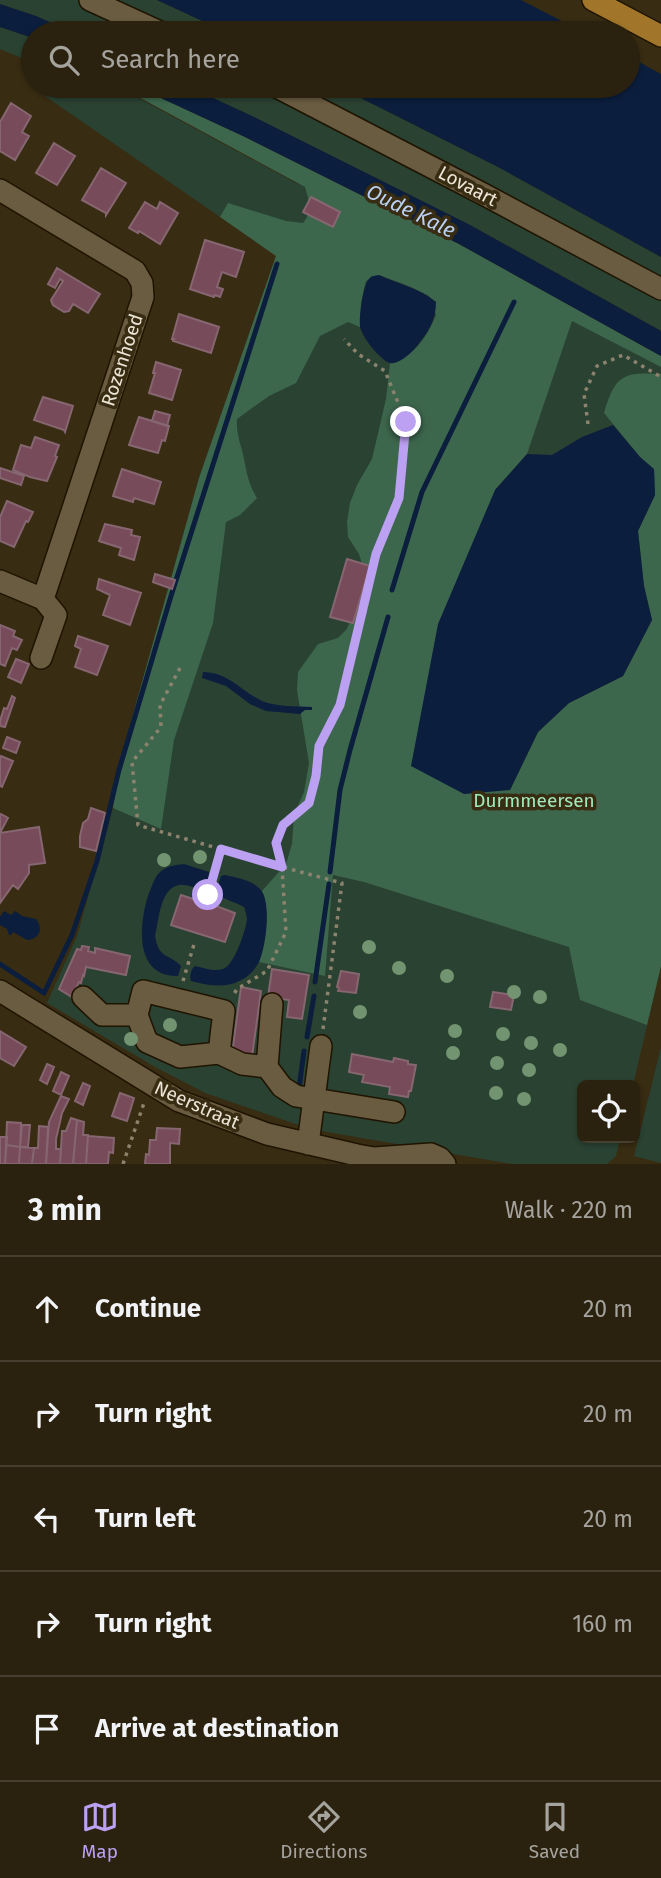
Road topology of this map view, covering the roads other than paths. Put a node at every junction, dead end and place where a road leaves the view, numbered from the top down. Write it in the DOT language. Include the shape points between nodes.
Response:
graph roads {
  1 [pos="90,0"];
  2 [pos="593,0"];
  3 [pos="136,21"];
  4 [pos="633,21"];
  5 [pos="640,25"];
  6 [pos="661,36"];
  7 [pos="298,98"];
  8 [pos="0,190"];
  9 [pos="661,289"];
  10 [pos="0,581"];
  11 [pos="43,599"];
  12 [pos="41,658"];
  13 [pos="0,991"];
  14 [pos="83,997"];
  15 [pos="272,1004"];
  16 [pos="138,1015"];
  17 [pos="321,1045"];
  18 [pos="161,1049"];
  19 [pos="219,1054"];
  20 [pos="267,1067"];
  21 [pos="151,1085"];
  22 [pos="314,1099"];
  23 [pos="394,1112"];
  24 [pos="308,1144"];
  25 [pos="405,1160"];
  26 [pos="379,1161"];
  27 [pos="446,1164"];
  1 -- 3 [label="street"];
  2 -- 4 [label="main road"];
  5 -- 6 [label="main road"];
  7 -- 9 [label="street, Lovaart"];
  8 -- 11 [label="street, Rozenhoed" via="135,271 142,282 143,297"];
  10 -- 11 [label="street"];
  11 -- 12 [label="street" via="56,615"];
  13 -- 21 [label="street, Neerstraat"];
  14 -- 16 [label="street" via="102,1015"];
  15 -- 20 [label="street"];
  16 -- 18 [label="street" via="147,1042"];
  16 -- 19 [label="street" via="143,991 223,1011"];
  17 -- 22 [label="street"];
  18 -- 19 [label="street" via="180,1057"];
  18 -- 21 [label="street"];
  19 -- 20 [label="street" via="242,1064"];
  20 -- 22 [label="street" via="282,1087 296,1096"];
  21 -- 24 [label="street, Neerstraat" via="178,1101"];
  22 -- 23 [label="street"];
  22 -- 24 [label="street"];
  24 -- 26 [label="street, Neerstraat"];
  25 -- 26 [label="street, Neerstraat"];
  25 -- 27 [label="street, Neerstraat" via="432,1154"];
}
